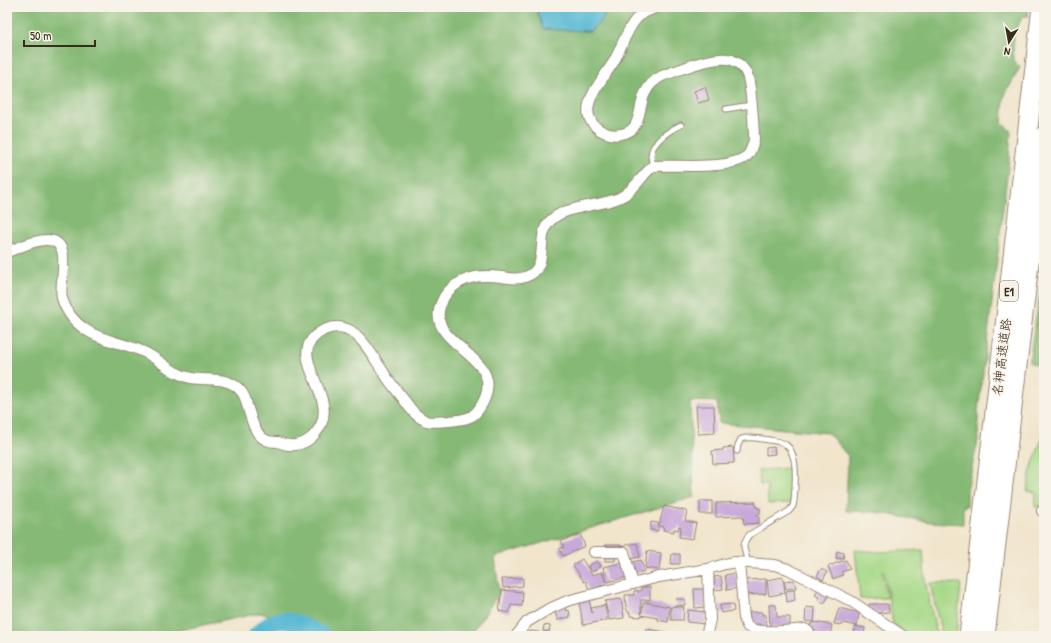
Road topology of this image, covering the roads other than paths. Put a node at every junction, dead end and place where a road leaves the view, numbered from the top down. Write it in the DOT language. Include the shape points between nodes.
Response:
graph roads {
  1 [pos="658,7"];
  2 [pos="1042,7"];
  3 [pos="751,105"];
  4 [pos="726,109"];
  5 [pos="681,124"];
  6 [pos="1044,136"];
  7 [pos="653,166"];
  8 [pos="7,252"];
  9 [pos="738,451"];
  10 [pos="594,552"];
  11 [pos="743,563"];
  12 [pos="708,569"];
  13 [pos="633,584"];
  14 [pos="516,636"];
  15 [pos="708,636"];
  16 [pos="810,636"];
  17 [pos="903,636"];
  18 [pos="969,636"];
  19 [pos="985,636"];
  1 -- 3 [label="street" via="647,11 628,30 614,61 592,95 587,115 591,123 605,133 623,134 631,130 637,124 644,94 655,80 713,59 732,60 741,66 747,75"];
  2 -- 18 [label="highway, 名神高速道路 / E1"];
  3 -- 4 [label="lane"];
  3 -- 7 [label="street" via="754,140 747,155 725,164"];
  5 -- 7 [label="lane" via="668,131 657,143 651,154"];
  6 -- 19 [label="highway, 名神高速道路 / E1"];
  7 -- 8 [label="street" via="622,197 564,212 547,224 542,236 542,258 533,273 515,279 481,275 465,279 444,296 439,309 440,325 445,333 473,358 485,373 488,384 484,400 473,415 463,420 424,420 411,410 356,335 338,326 325,330 308,346 307,359 320,390 324,407 323,420 320,428 308,441 297,445 266,440 259,434 243,393 231,382 182,377 147,354 107,341 72,320 63,301 61,289 63,251 55,241 41,240"];
  9 -- 11 [label="lane" via="741,439 747,437 777,441 792,450 795,459 793,506 789,512 749,535 745,540 744,552 747,559"];
  10 -- 13 [label="street" via="624,552"];
  11 -- 12 [label="street" via="724,564"];
  11 -- 16 [label="street" via="744,618 749,627 761,631 806,629"];
  11 -- 17 [label="street" via="775,565 788,569 851,601"];
  12 -- 13 [label="street"];
  12 -- 15 [label="street"];
  13 -- 14 [label="street" via="568,601 547,610 527,622"];
}
